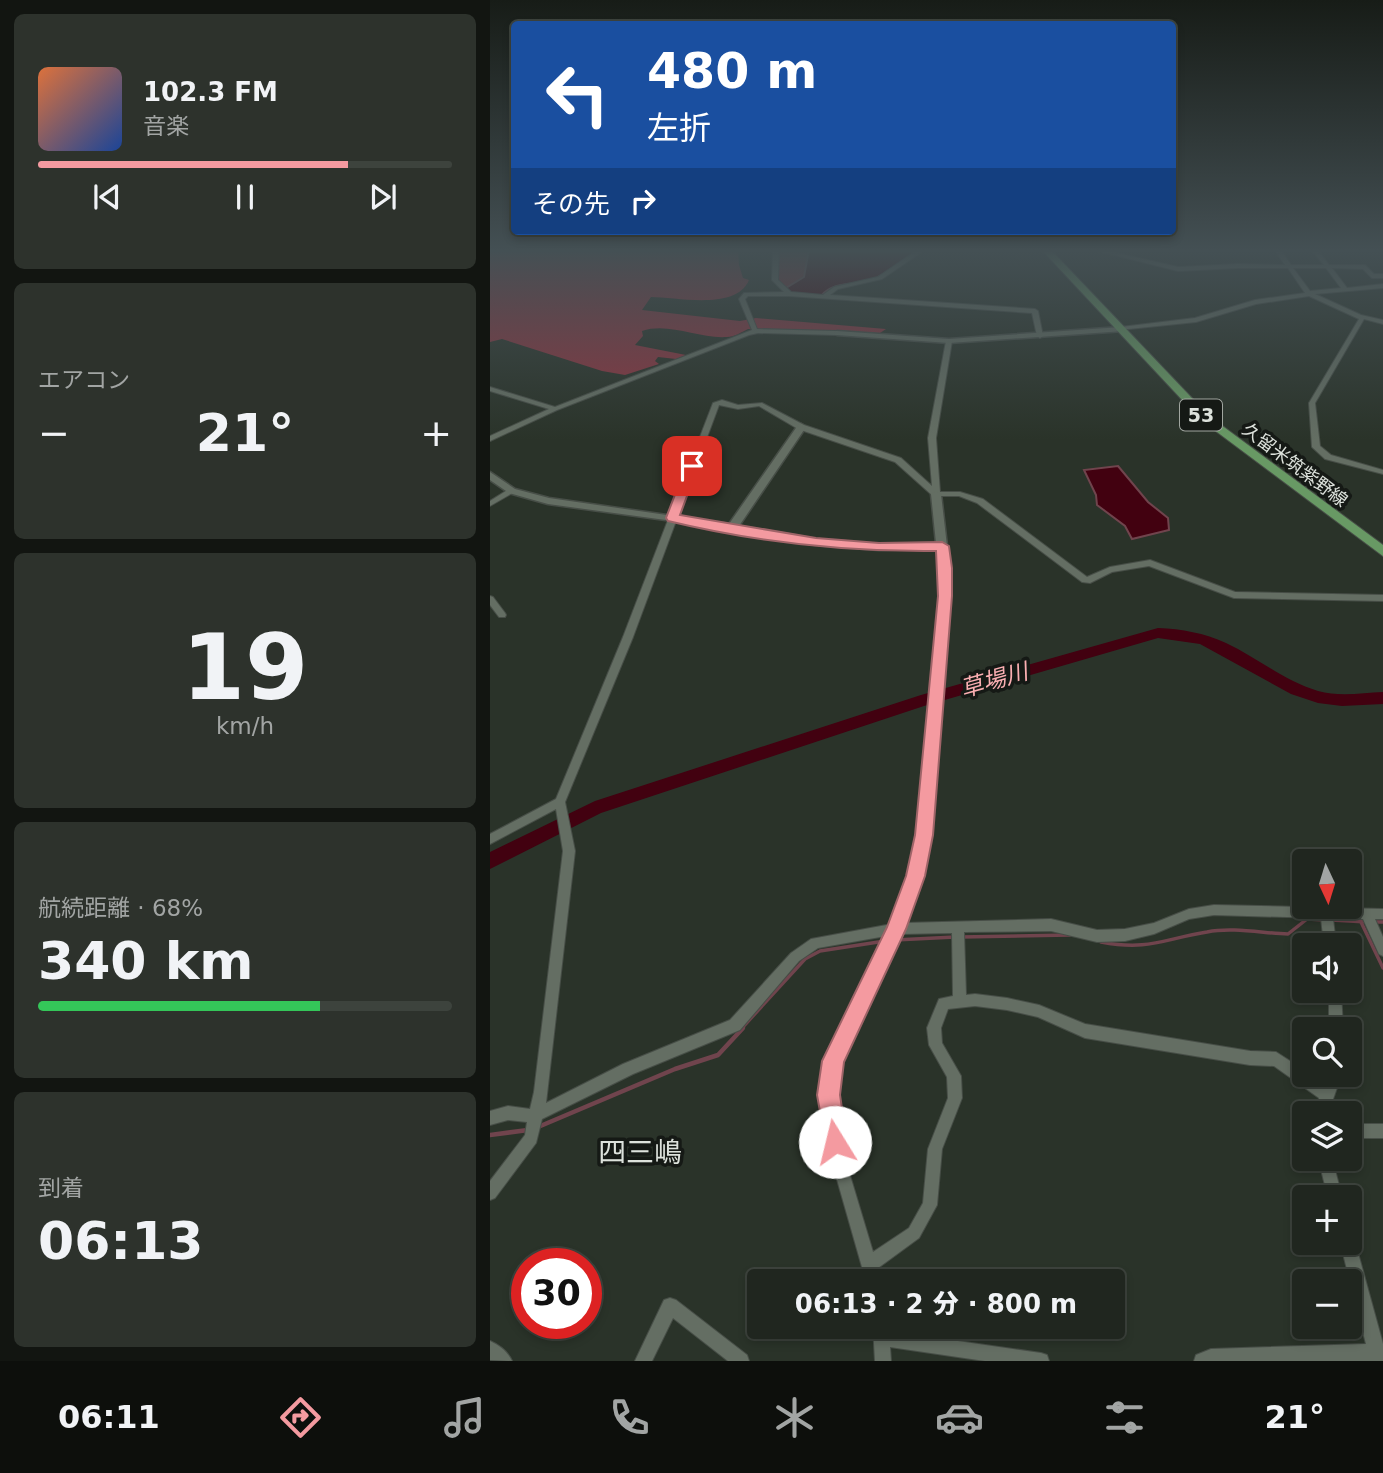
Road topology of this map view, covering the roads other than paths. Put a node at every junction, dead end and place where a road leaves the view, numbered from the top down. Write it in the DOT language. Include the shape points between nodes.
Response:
graph roads {
  1 [pos="747,313"];
  2 [pos="1035,313"];
  3 [pos="1105,313"];
  4 [pos="1221,313"];
  5 [pos="1352,313"];
  6 [pos="1362,317"];
  7 [pos="1383,322"];
  8 [pos="1121,329"];
  9 [pos="755,331"];
  10 [pos="837,333"];
  11 [pos="1040,336"];
  12 [pos="949,341"];
  13 [pos="490,389"];
  14 [pos="555,410"];
  15 [pos="801,427"];
  16 [pos="490,439"];
  17 [pos="1383,472"];
  18 [pos="490,475"];
  19 [pos="512,491"];
  20 [pos="936,494"];
  21 [pos="490,504"];
  22 [pos="673,518"];
  23 [pos="732,528"];
  24 [pos="942,546"];
  25 [pos="1383,552"];
  26 [pos="1383,598"];
  27 [pos="490,599"];
  28 [pos="502,615"];
  29 [pos="560,802"];
  30 [pos="490,839"];
  31 [pos="1292,912"];
  32 [pos="1362,913"];
  33 [pos="1366,913"];
  34 [pos="1383,914"];
  35 [pos="958,928"];
  36 [pos="896,929"];
  37 [pos="1383,950"];
  38 [pos="960,1001"];
  39 [pos="1331,1087"];
  40 [pos="1328,1096"];
  41 [pos="1326,1101"];
  42 [pos="534,1116"];
  43 [pos="490,1118"];
  44 [pos="1362,1131"];
  45 [pos="1383,1131"];
  46 [pos="490,1194"];
  47 [pos="1351,1255"];
  48 [pos="870,1264"];
  49 [pos="871,1269"];
  50 [pos="882,1339"];
  51 [pos="920,1339"];
  52 [pos="490,1349"];
  53 [pos="1379,1355"];
  54 [pos="504,1361"];
  55 [pos="643,1361"];
  56 [pos="741,1361"];
  57 [pos="883,1361"];
  58 [pos="1041,1361"];
  59 [pos="1202,1361"];
  1 -- 9 [label="street"];
  2 -- 11 [label="street"];
  3 -- 8 [label="main road, 久留米筑紫野線 / 53"];
  4 -- 8 [label="street"];
  5 -- 6 [label="street"];
  6 -- 7 [label="street"];
  6 -- 17 [label="street" via="1312,403 1315,439 1319,452 1328,457"];
  8 -- 11 [label="street"];
  8 -- 25 [label="main road, 久留米筑紫野線 / 53" via="1205,418"];
  9 -- 10 [label="street"];
  9 -- 14 [label="street"];
  10 -- 12 [label="street"];
  11 -- 12 [label="street"];
  12 -- 20 [label="street" via="932,438"];
  13 -- 14 [label="street"];
  14 -- 16 [label="street"];
  15 -- 20 [label="street" via="898,460"];
  15 -- 22 [label="street" via="760,404 737,407 716,403"];
  15 -- 23 [label="street"];
  18 -- 19 [label="street"];
  19 -- 21 [label="street"];
  19 -- 22 [label="street" via="548,501"];
  20 -- 24 [label="street"];
  20 -- 26 [label="street" via="980,500 1085,580 1150,563 1234,595"];
  22 -- 23 [label="street"];
  22 -- 29 [label="street"];
  23 -- 24 [label="street" via="816,542"];
  24 -- 36 [label="street" via="945,596 924,835 916,876"];
  27 -- 28 [label="street"];
  29 -- 30 [label="street"];
  29 -- 42 [label="street" via="569,851 541,1092"];
  31 -- 35 [label="street" via="1189,914 1154,928 1111,936 1051,925"];
  32 -- 33 [label="street"];
  33 -- 34 [label="street"];
  33 -- 37 [label="street"];
  35 -- 36 [label="street"];
  35 -- 38 [label="street"];
  36 -- 42 [label="street" via="815,943 795,957 735,1025 628,1069"];
  36 -- 48 [label="street" via="833,1061 828,1095 839,1162"];
  38 -- 40 [label="street" via="1039,1011 1084,1031 1276,1059"];
  38 -- 48 [label="street" via="944,1003 934,1028 936,1045 954,1076 955,1098 935,1149 930,1205 914,1233"];
  39 -- 40 [label="street"];
  40 -- 41 [label="street"];
  42 -- 43 [label="street"];
  42 -- 46 [label="street" via="531,1138"];
  44 -- 45 [label="street"];
  47 -- 53 [label="street"];
  48 -- 49 [label="street"];
  50 -- 57 [label="street"];
  51 -- 58 [label="street"];
  52 -- 54 [label="street"];
  53 -- 59 [label="street" via="1211,1357"];
  55 -- 56 [label="street" via="670,1306"];
}
